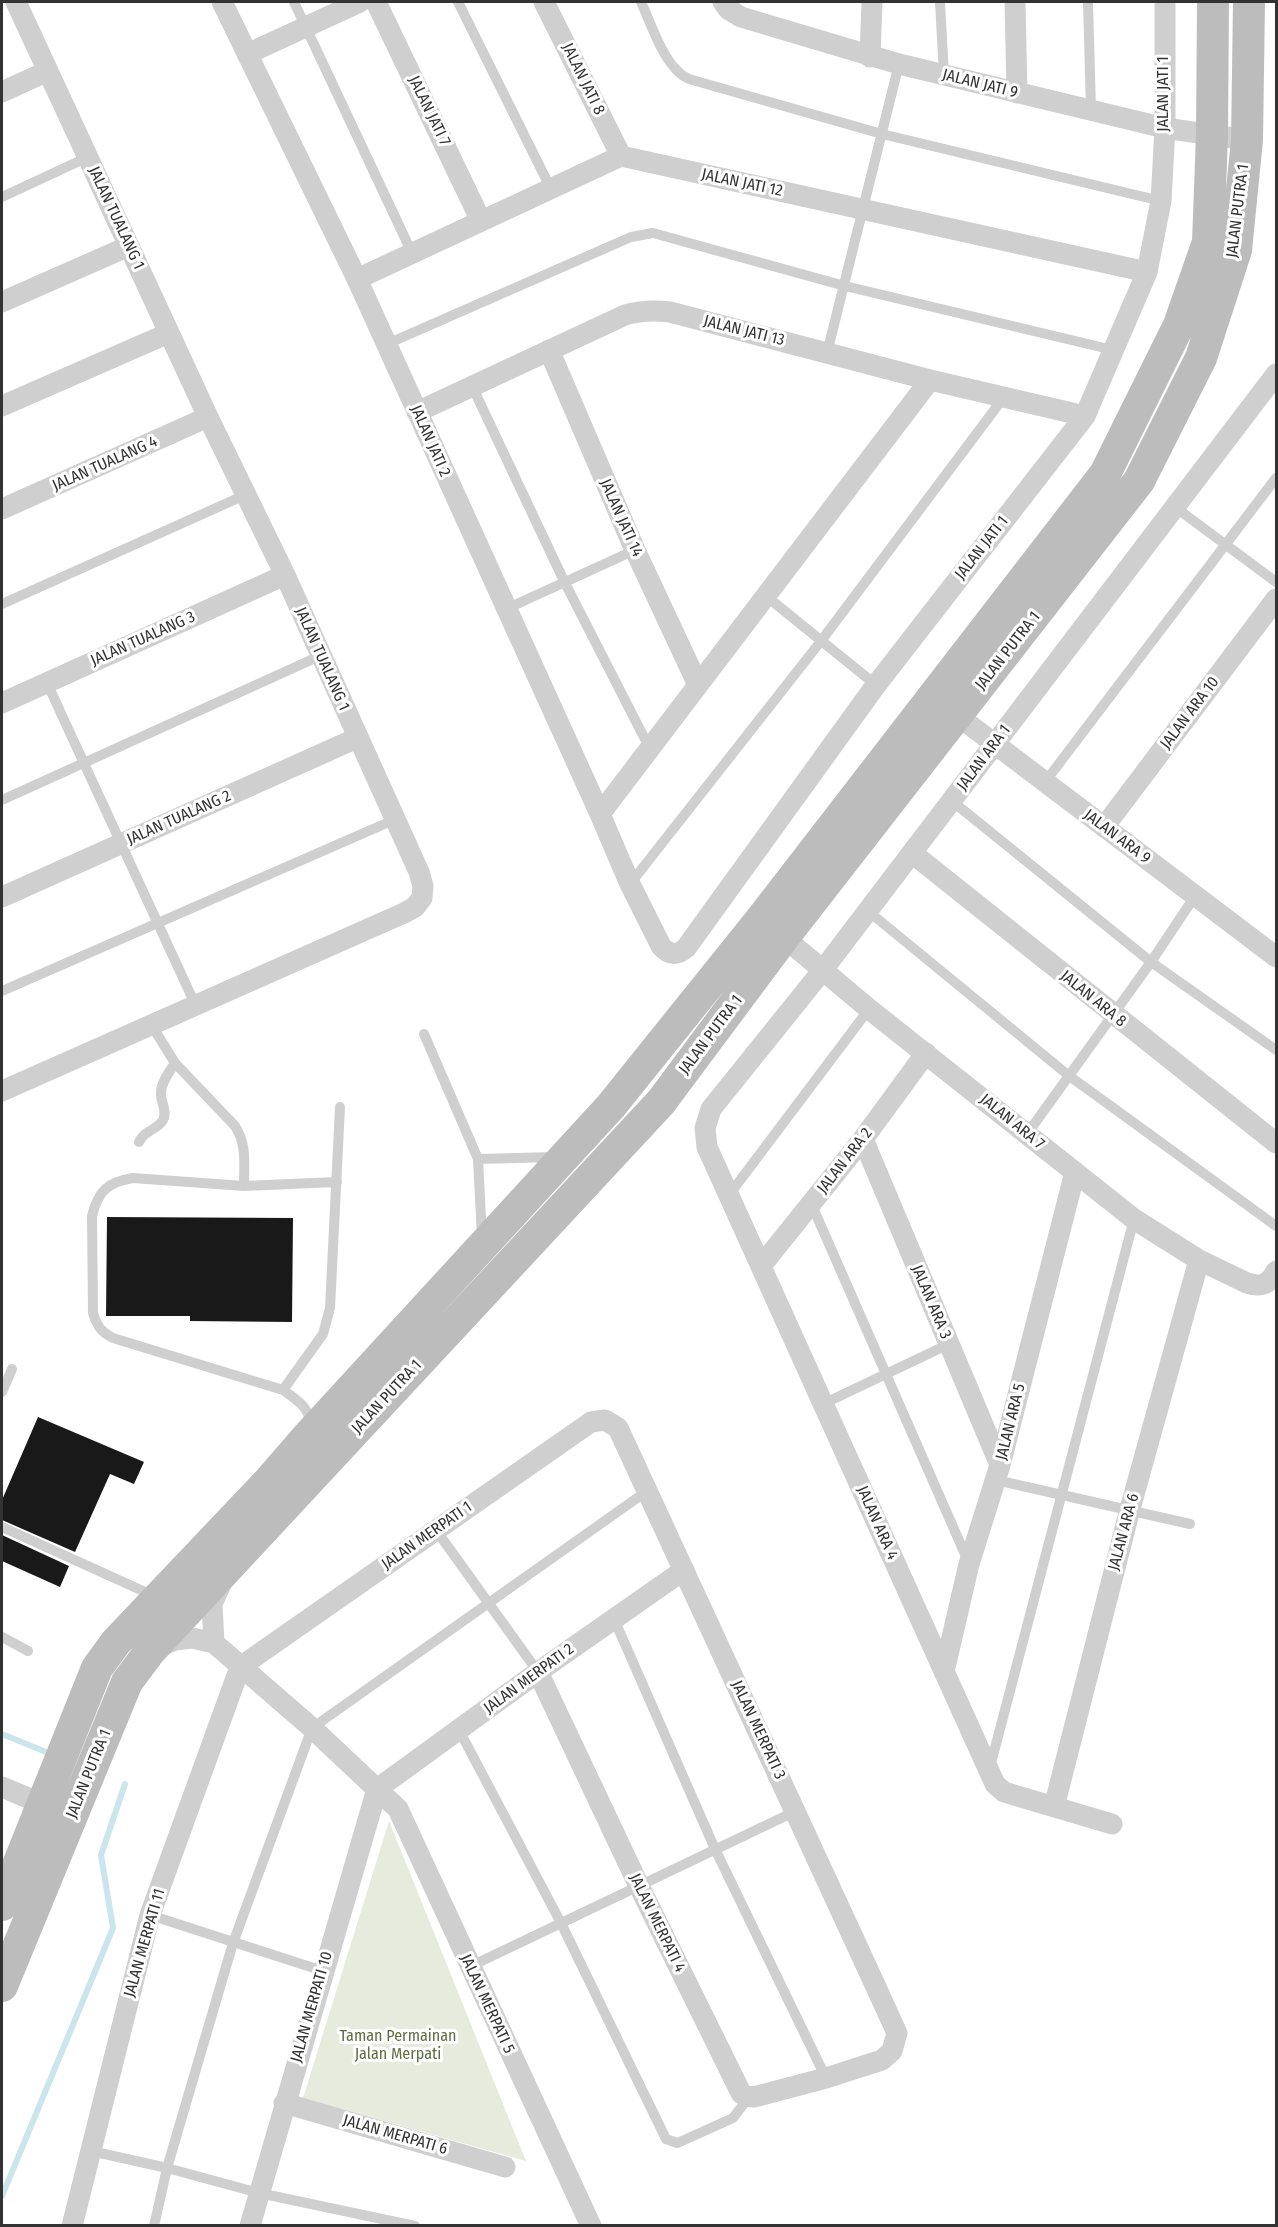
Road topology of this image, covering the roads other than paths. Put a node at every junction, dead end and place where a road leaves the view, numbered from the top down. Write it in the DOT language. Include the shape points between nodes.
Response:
graph roads {
  1 [pos="16,2"];
  2 [pos="222,2"];
  3 [pos="294,2"];
  4 [pos="360,2"];
  5 [pos="376,2"];
  6 [pos="458,2"];
  7 [pos="544,2"];
  8 [pos="641,2"];
  9 [pos="723,2"];
  10 [pos="872,2"];
  11 [pos="940,2"];
  12 [pos="1015,2"];
  13 [pos="1088,2"];
  14 [pos="1165,2"];
  15 [pos="1213,2"];
  16 [pos="1249,2"];
  17 [pos="306,27"];
  18 [pos="247,54"];
  19 [pos="870,57"];
  20 [pos="899,64"];
  21 [pos="48,71"];
  22 [pos="944,75"];
  23 [pos="2,92"];
  24 [pos="1017,93"];
  25 [pos="1091,110"];
  26 [pos="1165,128"];
  27 [pos="882,134"];
  28 [pos="1212,135"];
  29 [pos="1247,140"];
  30 [pos="621,156"];
  31 [pos="88,157"];
  32 [pos="551,189"];
  33 [pos="2,197"];
  34 [pos="1161,201"];
  35 [pos="864,210"];
  36 [pos="481,221"];
  37 [pos="129,246"];
  38 [pos="412,253"];
  39 [pos="1147,272"];
  40 [pos="357,279"];
  41 [pos="845,286"];
  42 [pos="2,302"];
  43 [pos="169,333"];
  44 [pos="387,344"];
  45 [pos="549,350"];
  46 [pos="1113,350"];
  47 [pos="827,352"];
  48 [pos="930,380"];
  49 [pos="472,386"];
  50 [pos="1270,386"];
  51 [pos="1004,397"];
  52 [pos="2,406"];
  53 [pos="417,412"];
  54 [pos="1085,416"];
  55 [pos="208,417"];
  56 [pos="1276,478"];
  57 [pos="245,495"];
  58 [pos="1175,507"];
  59 [pos="2,509"];
  60 [pos="1226,544"];
  61 [pos="635,550"];
  62 [pos="285,575"];
  63 [pos="564,581"];
  64 [pos="1276,582"];
  65 [pos="766,596"];
  66 [pos="1276,599"];
  67 [pos="2,604"];
  68 [pos="506,609"];
  69 [pos="821,641"];
  70 [pos="322,655"];
  71 [pos="47,683"];
  72 [pos="698,685"];
  73 [pos="876,685"];
  74 [pos="2,703"];
  75 [pos="958,716"];
  76 [pos="357,738"];
  77 [pos="995,744"];
  78 [pos="650,749"];
  79 [pos="84,764"];
  80 [pos="1045,782"];
  81 [pos="2,800"];
  82 [pos="952,801"];
  83 [pos="600,814"];
  84 [pos="396,819"];
  85 [pos="1104,827"];
  86 [pos="122,844"];
  87 [pos="912,853"];
  88 [pos="630,884"];
  89 [pos="1195,896"];
  90 [pos="2,897"];
  91 [pos="868,911"];
  92 [pos="157,922"];
  93 [pos="773,928"];
  94 [pos="1276,957"];
  95 [pos="1151,962"];
  96 [pos="822,970"];
  97 [pos="2,991"];
  98 [pos="195,1004"];
  99 [pos="869,1009"];
  100 [pos="1112,1014"];
  101 [pos="152,1026"];
  102 [pos="424,1034"];
  103 [pos="1276,1050"];
  104 [pos="926,1053"];
  105 [pos="175,1063"];
  106 [pos="1068,1075"];
  107 [pos="2,1091"];
  108 [pos="340,1107"];
  109 [pos="1027,1134"];
  110 [pos="863,1139"];
  111 [pos="140,1142"];
  112 [pos="1276,1143"];
  113 [pos="707,1147"];
  114 [pos="565,1156"];
  115 [pos="478,1159"];
  116 [pos="1075,1172"];
  117 [pos="338,1182"];
  118 [pos="244,1186"];
  119 [pos="729,1195"];
  120 [pos="811,1203"];
  121 [pos="1134,1219"];
  122 [pos="1276,1226"];
  123 [pos="482,1247"];
  124 [pos="1199,1260"];
  125 [pos="761,1266"];
  126 [pos="1276,1271"];
  127 [pos="949,1344"];
  128 [pos="12,1369"];
  129 [pos="886,1374"];
  130 [pos="284,1390"];
  131 [pos="2,1392"];
  132 [pos="823,1404"];
  133 [pos="618,1428"];
  134 [pos="308,1436"];
  135 [pos="998,1472"];
  136 [pos="647,1491"];
  137 [pos="1063,1495"];
  138 [pos="1130,1509"];
  139 [pos="1190,1524"];
  140 [pos="2,1527"];
  141 [pos="436,1530"];
  142 [pos="969,1564"];
  143 [pos="228,1568"];
  144 [pos="684,1570"];
  145 [pos="489,1603"];
  146 [pos="173,1607"];
  147 [pos="614,1619"];
  148 [pos="2,1637"];
  149 [pos="214,1643"];
  150 [pos="152,1650"];
  151 [pos="28,1651"];
  152 [pos="240,1667"];
  153 [pos="538,1672"];
  154 [pos="944,1672"];
  155 [pos="312,1728"];
  156 [pos="459,1730"];
  157 [pos="989,1772"];
  158 [pos="2,1787"];
  159 [pos="376,1789"];
  160 [pos="42,1804"];
  161 [pos="1054,1807"];
  162 [pos="796,1811"];
  163 [pos="1112,1824"];
  164 [pos="715,1849"];
  165 [pos="639,1886"];
  166 [pos="2,1905"];
  167 [pos="150,1915"];
  168 [pos="561,1923"];
  169 [pos="233,1943"];
  170 [pos="470,1966"];
  171 [pos="323,1971"];
  172 [pos="2,1986"];
  173 [pos="826,2078"];
  174 [pos="749,2097"];
  175 [pos="284,2103"];
  176 [pos="91,2151"];
  177 [pos="505,2167"];
  178 [pos="167,2168"];
  179 [pos="259,2193"];
  180 [pos="72,2226"];
  181 [pos="154,2226"];
  182 [pos="250,2226"];
  183 [pos="415,2226"];
  184 [pos="591,2226"];
  1 -- 21 [label="street, JALAN TUALANG 1"];
  2 -- 18 [label="street, JALAN JATI 2"];
  3 -- 17 [label="lane"];
  4 -- 17 [label="street"];
  5 -- 36 [label="street, JALAN JATI 7"];
  6 -- 32 [label="lane"];
  7 -- 30 [label="street, JALAN JATI 8"];
  8 -- 27 [label="lane" via="669,62 681,75"];
  9 -- 19 [label="street, JALAN JATI 9" via="741,17"];
  10 -- 19 [label="street"];
  11 -- 22 [label="lane"];
  12 -- 24 [label="street"];
  13 -- 25 [label="lane"];
  14 -- 26 [label="street, JALAN JATI 1"];
  15 -- 28 [label="main road, JALAN PUTRA 1"];
  16 -- 29 [label="main road, JALAN PUTRA 1"];
  17 -- 18 [label="street"];
  17 -- 38 [label="lane"];
  18 -- 40 [label="street, JALAN JATI 2"];
  19 -- 20 [label="street, JALAN JATI 9"];
  20 -- 22 [label="street, JALAN JATI 9"];
  20 -- 27 [label="lane"];
  21 -- 23 [label="street"];
  21 -- 31 [label="street, JALAN TUALANG 1"];
  22 -- 24 [label="street, JALAN JATI 9"];
  24 -- 25 [label="street, JALAN JATI 9"];
  25 -- 26 [label="street, JALAN JATI 9"];
  26 -- 28 [label="street, JALAN JATI 9"];
  26 -- 34 [label="street, JALAN JATI 1"];
  27 -- 34 [label="lane"];
  27 -- 35 [label="lane"];
  28 -- 29 [label="street, JALAN JATI 9"];
  28 -- 93 [label="main road, JALAN PUTRA 1" via="1208,242 1179,324 1106,474"];
  29 -- 75 [label="main road, JALAN PUTRA 1" via="1236,250 1196,368 1139,481"];
  30 -- 32 [label="street"];
  30 -- 35 [label="street, JALAN JATI 12"];
  31 -- 33 [label="lane"];
  31 -- 37 [label="street, JALAN TUALANG 1"];
  32 -- 36 [label="street"];
  34 -- 39 [label="street, JALAN JATI 1"];
  35 -- 39 [label="street, JALAN JATI 12"];
  35 -- 41 [label="lane"];
  36 -- 38 [label="street"];
  37 -- 42 [label="street"];
  37 -- 43 [label="street, JALAN TUALANG 1"];
  38 -- 40 [label="street"];
  39 -- 46 [label="street, JALAN JATI 1"];
  40 -- 44 [label="street, JALAN JATI 2"];
  41 -- 44 [label="lane" via="664,235 642,234"];
  41 -- 46 [label="lane"];
  41 -- 47 [label="lane"];
  43 -- 52 [label="street"];
  43 -- 55 [label="street, JALAN TUALANG 1"];
  44 -- 53 [label="street, JALAN JATI 2"];
  45 -- 47 [label="street, JALAN JATI 13" via="625,315 655,310"];
  45 -- 49 [label="street, JALAN JATI 13"];
  45 -- 61 [label="street, JALAN JATI 14"];
  46 -- 54 [label="street, JALAN JATI 1"];
  47 -- 48 [label="street, JALAN JATI 13"];
  48 -- 51 [label="street, JALAN JATI 13"];
  48 -- 65 [label="street"];
  49 -- 53 [label="street, JALAN JATI 13"];
  49 -- 63 [label="lane"];
  50 -- 58 [label="street, JALAN ARA 1"];
  51 -- 54 [label="street, JALAN JATI 13"];
  51 -- 69 [label="lane"];
  53 -- 68 [label="street, JALAN JATI 2"];
  54 -- 73 [label="street, JALAN JATI 1"];
  55 -- 57 [label="street, JALAN TUALANG 1"];
  55 -- 59 [label="street, JALAN TUALANG 4"];
  56 -- 60 [label="lane"];
  57 -- 62 [label="street, JALAN TUALANG 1"];
  57 -- 67 [label="lane"];
  58 -- 60 [label="lane"];
  58 -- 77 [label="street, JALAN ARA 1"];
  60 -- 64 [label="lane"];
  60 -- 80 [label="lane"];
  61 -- 63 [label="lane"];
  61 -- 72 [label="street, JALAN JATI 14"];
  62 -- 70 [label="street, JALAN TUALANG 1"];
  62 -- 71 [label="street, JALAN TUALANG 3"];
  63 -- 68 [label="lane"];
  63 -- 78 [label="lane"];
  65 -- 69 [label="lane"];
  65 -- 72 [label="street"];
  66 -- 85 [label="street, JALAN ARA 10"];
  68 -- 83 [label="street, JALAN JATI 2"];
  69 -- 73 [label="lane"];
  69 -- 88 [label="lane"];
  70 -- 76 [label="street, JALAN TUALANG 1"];
  70 -- 79 [label="lane"];
  71 -- 74 [label="street, JALAN TUALANG 3"];
  71 -- 79 [label="lane"];
  72 -- 78 [label="street"];
  73 -- 88 [label="street, JALAN JATI 1" via="680,953 666,952 661,946"];
  75 -- 77 [label="street, JALAN ARA 9"];
  75 -- 93 [label="main road, JALAN PUTRA 1"];
  76 -- 84 [label="street, JALAN TUALANG 1"];
  76 -- 86 [label="street, JALAN TUALANG 2"];
  77 -- 80 [label="street, JALAN ARA 9"];
  77 -- 82 [label="street, JALAN ARA 1"];
  78 -- 83 [label="street"];
  79 -- 81 [label="lane"];
  79 -- 86 [label="lane"];
  80 -- 85 [label="street, JALAN ARA 9"];
  82 -- 87 [label="street, JALAN ARA 1"];
  82 -- 95 [label="lane"];
  83 -- 88 [label="street, JALAN JATI 2"];
  84 -- 92 [label="lane"];
  84 -- 98 [label="street, JALAN TUALANG 1" via="423,886 422,898 414,907"];
  85 -- 89 [label="street, JALAN ARA 9"];
  86 -- 90 [label="street, JALAN TUALANG 2"];
  86 -- 92 [label="lane"];
  87 -- 91 [label="street, JALAN ARA 1"];
  87 -- 100 [label="street, JALAN ARA 8"];
  89 -- 94 [label="street, JALAN ARA 9"];
  89 -- 95 [label="lane"];
  91 -- 96 [label="street, JALAN ARA 1"];
  91 -- 106 [label="lane"];
  92 -- 97 [label="lane"];
  92 -- 98 [label="lane"];
  93 -- 96 [label="street, JALAN ARA 7"];
  93 -- 114 [label="main road, JALAN PUTRA 1"];
  93 -- 143 [label="main road, JALAN PUTRA 1" via="661,1102"];
  95 -- 100 [label="lane"];
  95 -- 103 [label="lane"];
  96 -- 99 [label="street, JALAN ARA 7"];
  96 -- 113 [label="street, JALAN ARA 1" via="711,1109 705,1128"];
  98 -- 101 [label="street, JALAN TUALANG 1"];
  99 -- 104 [label="street, JALAN ARA 7"];
  99 -- 119 [label="lane"];
  100 -- 106 [label="lane"];
  100 -- 112 [label="street, JALAN ARA 8"];
  101 -- 105 [label="lane"];
  101 -- 107 [label="street, JALAN TUALANG 1"];
  102 -- 115 [label="lane"];
  104 -- 109 [label="street, JALAN ARA 7"];
  104 -- 110 [label="street, JALAN ARA 2"];
  105 -- 111 [label="lane" via="160,1095 165,1117"];
  105 -- 118 [label="lane" via="242,1136"];
  106 -- 109 [label="lane"];
  106 -- 122 [label="lane"];
  108 -- 117 [label="lane"];
  109 -- 116 [label="street, JALAN ARA 7"];
  110 -- 120 [label="street, JALAN ARA 2"];
  110 -- 127 [label="street, JALAN ARA 3"];
  113 -- 119 [label="street, JALAN ARA 4"];
  114 -- 115 [label="lane"];
  114 -- 123 [label="main road, JALAN PUTRA 1"];
  115 -- 123 [label="lane"];
  116 -- 121 [label="street, JALAN ARA 7"];
  116 -- 135 [label="street, JALAN ARA 5"];
  117 -- 118 [label="lane"];
  117 -- 130 [label="lane" via="330,1308 322,1334"];
  118 -- 130 [label="lane" via="133,1178 118,1180 105,1188 92,1216 93,1312 96,1324 113,1338"];
  119 -- 125 [label="street, JALAN ARA 4"];
  120 -- 125 [label="street, JALAN ARA 2"];
  120 -- 129 [label="lane"];
  121 -- 124 [label="street, JALAN ARA 7"];
  121 -- 137 [label="lane"];
  123 -- 134 [label="main road, JALAN PUTRA 1"];
  124 -- 126 [label="street, JALAN ARA 7" via="1255,1286 1263,1286"];
  124 -- 138 [label="street, JALAN ARA 6"];
  125 -- 132 [label="street, JALAN ARA 4"];
  127 -- 129 [label="lane"];
  127 -- 135 [label="street, JALAN ARA 3"];
  128 -- 131 [label="lane"];
  129 -- 132 [label="lane"];
  129 -- 142 [label="lane"];
  130 -- 134 [label="lane" via="308,1410"];
  132 -- 154 [label="street, JALAN ARA 4"];
  133 -- 136 [label="street, JALAN MERPATI 3"];
  133 -- 141 [label="street, JALAN MERPATI 1" via="605,1420 591,1422"];
  134 -- 146 [label="main road, JALAN PUTRA 1"];
  135 -- 137 [label="lane"];
  135 -- 142 [label="street, JALAN ARA 5"];
  136 -- 144 [label="street, JALAN MERPATI 3"];
  136 -- 145 [label="lane"];
  137 -- 138 [label="lane"];
  137 -- 157 [label="lane"];
  138 -- 139 [label="lane"];
  138 -- 161 [label="street, JALAN ARA 6"];
  140 -- 146 [label="lane"];
  141 -- 145 [label="lane"];
  141 -- 152 [label="street, JALAN MERPATI 1"];
  142 -- 154 [label="street, JALAN ARA 5"];
  143 -- 146 [label="main road, JALAN PUTRA 1"];
  143 -- 149 [label="street" via="212,1604"];
  144 -- 147 [label="street, JALAN MERPATI 2"];
  144 -- 162 [label="street, JALAN MERPATI 3"];
  145 -- 153 [label="lane"];
  145 -- 155 [label="lane"];
  146 -- 150 [label="main road, JALAN PUTRA 1"];
  146 -- 160 [label="main road, JALAN PUTRA 1" via="116,1642 97,1668"];
  147 -- 153 [label="street, JALAN MERPATI 2"];
  147 -- 164 [label="lane"];
  148 -- 151 [label="lane"];
  149 -- 150 [label="street" via="192,1638"];
  149 -- 152 [label="street, JALAN MERPATI 5"];
  150 -- 172 [label="main road, JALAN PUTRA 1" via="127,1682"];
  152 -- 155 [label="street, JALAN MERPATI 5"];
  152 -- 167 [label="street, JALAN MERPATI 11"];
  153 -- 156 [label="street, JALAN MERPATI 2"];
  153 -- 165 [label="street, JALAN MERPATI 4"];
  154 -- 157 [label="street, JALAN ARA 4"];
  155 -- 159 [label="street, JALAN MERPATI 5"];
  155 -- 169 [label="lane"];
  156 -- 159 [label="street, JALAN MERPATI 2"];
  156 -- 168 [label="lane"];
  157 -- 161 [label="street, JALAN ARA 4" via="1000,1790"];
  158 -- 160 [label="street"];
  159 -- 170 [label="street, JALAN MERPATI 5" via="398,1809"];
  159 -- 171 [label="street, JALAN MERPATI 10"];
  160 -- 166 [label="main road, JALAN PUTRA 1"];
  161 -- 163 [label="street, JALAN ARA 4"];
  162 -- 164 [label="lane"];
  162 -- 173 [label="street, JALAN MERPATI 3" via="897,2032 892,2051 882,2060"];
  164 -- 165 [label="lane"];
  164 -- 173 [label="lane"];
  165 -- 168 [label="lane"];
  165 -- 174 [label="street, JALAN MERPATI 4" via="738,2090"];
  167 -- 169 [label="lane"];
  167 -- 176 [label="street, JALAN MERPATI 11"];
  168 -- 170 [label="lane"];
  168 -- 174 [label="lane" via="666,2139 677,2143 730,2120"];
  169 -- 171 [label="lane"];
  169 -- 178 [label="lane"];
  170 -- 184 [label="street, JALAN MERPATI 5"];
  171 -- 175 [label="street, JALAN MERPATI 10"];
  173 -- 174 [label="street"];
  175 -- 177 [label="street, JALAN MERPATI 6"];
  175 -- 179 [label="street, JALAN MERPATI 10"];
  176 -- 178 [label="lane"];
  176 -- 180 [label="street, JALAN MERPATI 11"];
  178 -- 179 [label="lane"];
  178 -- 181 [label="lane"];
  179 -- 182 [label="street, JALAN MERPATI 10"];
  179 -- 183 [label="lane"];
}
